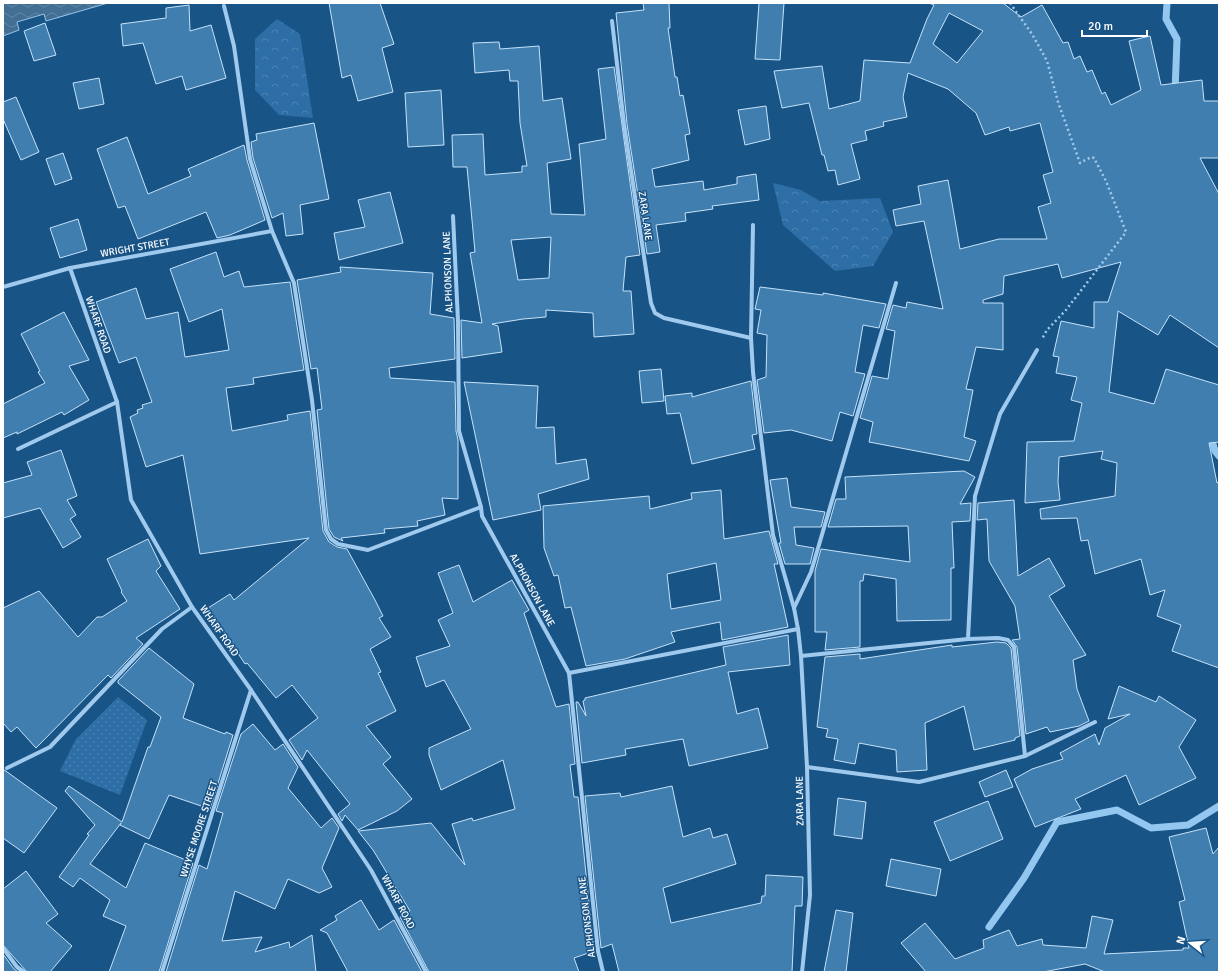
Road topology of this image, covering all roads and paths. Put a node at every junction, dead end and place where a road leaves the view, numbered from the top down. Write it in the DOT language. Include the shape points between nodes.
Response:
graph roads {
  1 [pos="1010,3"];
  2 [pos="224,6"];
  3 [pos="612,21"];
  4 [pos="453,216"];
  5 [pos="753,225"];
  6 [pos="272,231"];
  7 [pos="70,268"];
  8 [pos="896,283"];
  9 [pos="3,287"];
  10 [pos="751,338"];
  11 [pos="1036,350"];
  12 [pos="117,402"];
  13 [pos="18,449"];
  14 [pos="481,507"];
  15 [pos="192,606"];
  16 [pos="794,608"];
  17 [pos="798,629"];
  18 [pos="968,639"];
  19 [pos="801,656"];
  20 [pos="569,673"];
  21 [pos="251,690"];
  22 [pos="1095,722"];
  23 [pos="1025,756"];
  24 [pos="807,767"];
  25 [pos="7,768"];
  26 [pos="3,948"];
  27 [pos="24,972"];
  28 [pos="162,972"];
  29 [pos="426,972"];
  30 [pos="603,972"];
  31 [pos="802,972"];
  1 -- 11 [label="path" via="1047,61 1058,102 1080,162 1094,158 1126,232 1066,310 1047,330"];
  2 -- 6 [label="street" via="234,46 250,159"];
  3 -- 10 [label="street, ZARA LANE" via="638,222 651,303 655,313 664,318"];
  4 -- 14 [label="street, ALPHONSON LANE" via="458,321 459,431"];
  5 -- 10 [label="street, ZARA LANE"];
  6 -- 7 [label="street, WRIGHT STREET"];
  6 -- 14 [label="street" via="294,283 312,400 326,530 331,539 338,544 368,550"];
  7 -- 9 [label="street, WRIGHT STREET"];
  7 -- 12 [label="street, WHARF ROAD"];
  8 -- 16 [label="street" via="811,572"];
  10 -- 16 [label="street, ZARA LANE" via="773,535"];
  11 -- 18 [label="street" via="1000,414 975,496"];
  12 -- 13 [label="street"];
  12 -- 15 [label="street, WHARF ROAD" via="131,500"];
  14 -- 20 [label="street, ALPHONSON LANE" via="482,516"];
  15 -- 21 [label="street, WHARF ROAD"];
  15 -- 25 [label="street" via="162,629 50,747"];
  16 -- 17 [label="street, ZARA LANE"];
  17 -- 19 [label="street, ZARA LANE"];
  17 -- 20 [label="street"];
  18 -- 19 [label="street"];
  18 -- 23 [label="street" via="998,638 1008,640 1014,647"];
  19 -- 24 [label="street, ZARA LANE"];
  20 -- 30 [label="street, ALPHONSON LANE" via="598,951"];
  21 -- 28 [label="street, WHYSE MOORE STREET"];
  21 -- 29 [label="street, WHARF ROAD" via="371,870"];
  22 -- 23 [label="street"];
  23 -- 24 [label="street" via="919,782"];
  24 -- 31 [label="street, ZARA LANE" via="810,895"];
  26 -- 27 [label="street"];
}
